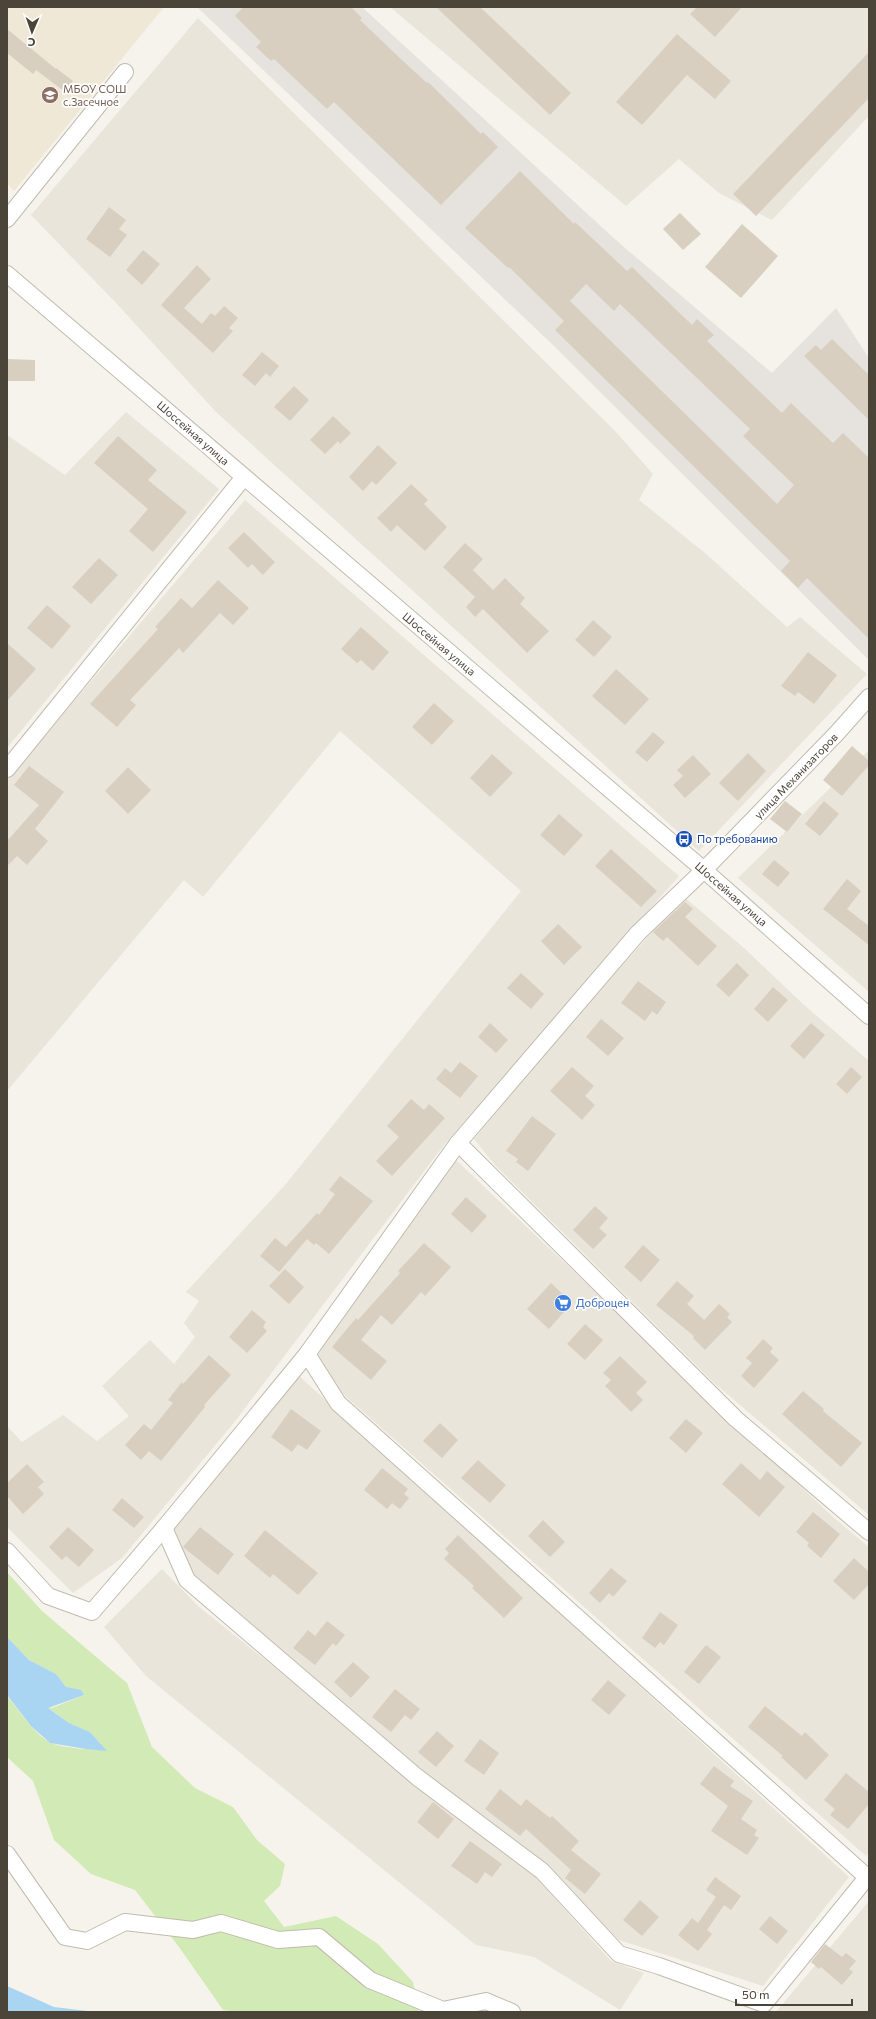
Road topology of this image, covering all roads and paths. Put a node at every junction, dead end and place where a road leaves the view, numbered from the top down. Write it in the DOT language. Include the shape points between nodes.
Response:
graph roads {
  1 [pos="125,72"];
  2 [pos="7,219"];
  3 [pos="7,274"];
  4 [pos="244,477"];
  5 [pos="869,697"];
  6 [pos="7,769"];
  7 [pos="704,870"];
  8 [pos="869,1016"];
  9 [pos="458,1143"];
  10 [pos="307,1354"];
  11 [pos="164,1528"];
  12 [pos="869,1532"];
  13 [pos="7,1551"];
  14 [pos="7,1854"];
  15 [pos="868,1876"];
  16 [pos="512,2012"];
  1 -- 2 [label="street"];
  3 -- 4 [label="street, Шоссейная улица"];
  4 -- 6 [label="street"];
  4 -- 7 [label="street, Шоссейная улица"];
  5 -- 7 [label="street, улица Механизаторов"];
  7 -- 8 [label="street, Шоссейная улица"];
  7 -- 9 [label="street, улица Механизаторов" via="638,933"];
  9 -- 10 [label="street, улица Механизаторов"];
  9 -- 12 [label="street" via="736,1419"];
  10 -- 11 [label="street, улица Механизаторов"];
  10 -- 15 [label="street" via="338,1403"];
  11 -- 13 [label="street, улица Механизаторов" via="92,1612 48,1596"];
  11 -- 15 [label="street" via="187,1580 417,1777 542,1871 618,1954 764,2004"];
  14 -- 16 [label="street" via="65,1937 87,1941 125,1922 193,1930 221,1922 278,1940 319,1937 370,1980 443,2010 486,2001"];
}
